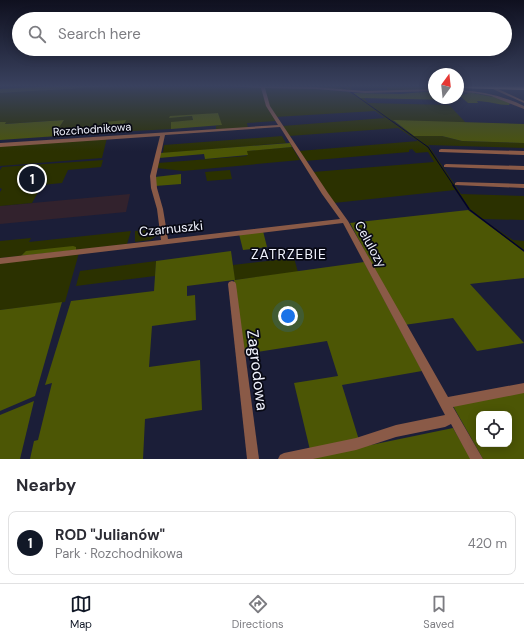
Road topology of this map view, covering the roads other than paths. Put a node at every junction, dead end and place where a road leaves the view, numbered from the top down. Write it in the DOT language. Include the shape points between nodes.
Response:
graph roads {
  1 [pos="269,107"];
  2 [pos="280,126"];
  3 [pos="163,134"];
  4 [pos="0,145"];
  5 [pos="441,151"];
  6 [pos="524,153"];
  7 [pos="446,166"];
  8 [pos="524,168"];
  9 [pos="457,184"];
  10 [pos="524,186"];
  11 [pos="345,221"];
  12 [pos="165,241"];
  13 [pos="0,260"];
  14 [pos="232,284"];
  15 [pos="524,388"];
  16 [pos="445,403"];
  17 [pos="453,417"];
  18 [pos="253,459"];
  19 [pos="284,459"];
  20 [pos="477,459"];
  1 -- 2 [label="street, Celulozy"];
  2 -- 3 [label="street, Rozchodnikowa"];
  2 -- 11 [label="street, Celulozy"];
  3 -- 4 [label="street, Rozchodnikowa"];
  3 -- 12 [label="street" via="153,176"];
  5 -- 6 [label="street"];
  7 -- 8 [label="street"];
  9 -- 10 [label="street"];
  11 -- 12 [label="street, Czarnuszki"];
  11 -- 16 [label="street, Celulozy"];
  12 -- 13 [label="street, Czarnuszki"];
  14 -- 18 [label="street, Zagrodowa"];
  15 -- 16 [label="street"];
  16 -- 17 [label="street, Celulozy"];
  17 -- 19 [label="street" via="356,444"];
  17 -- 20 [label="street"];
}
